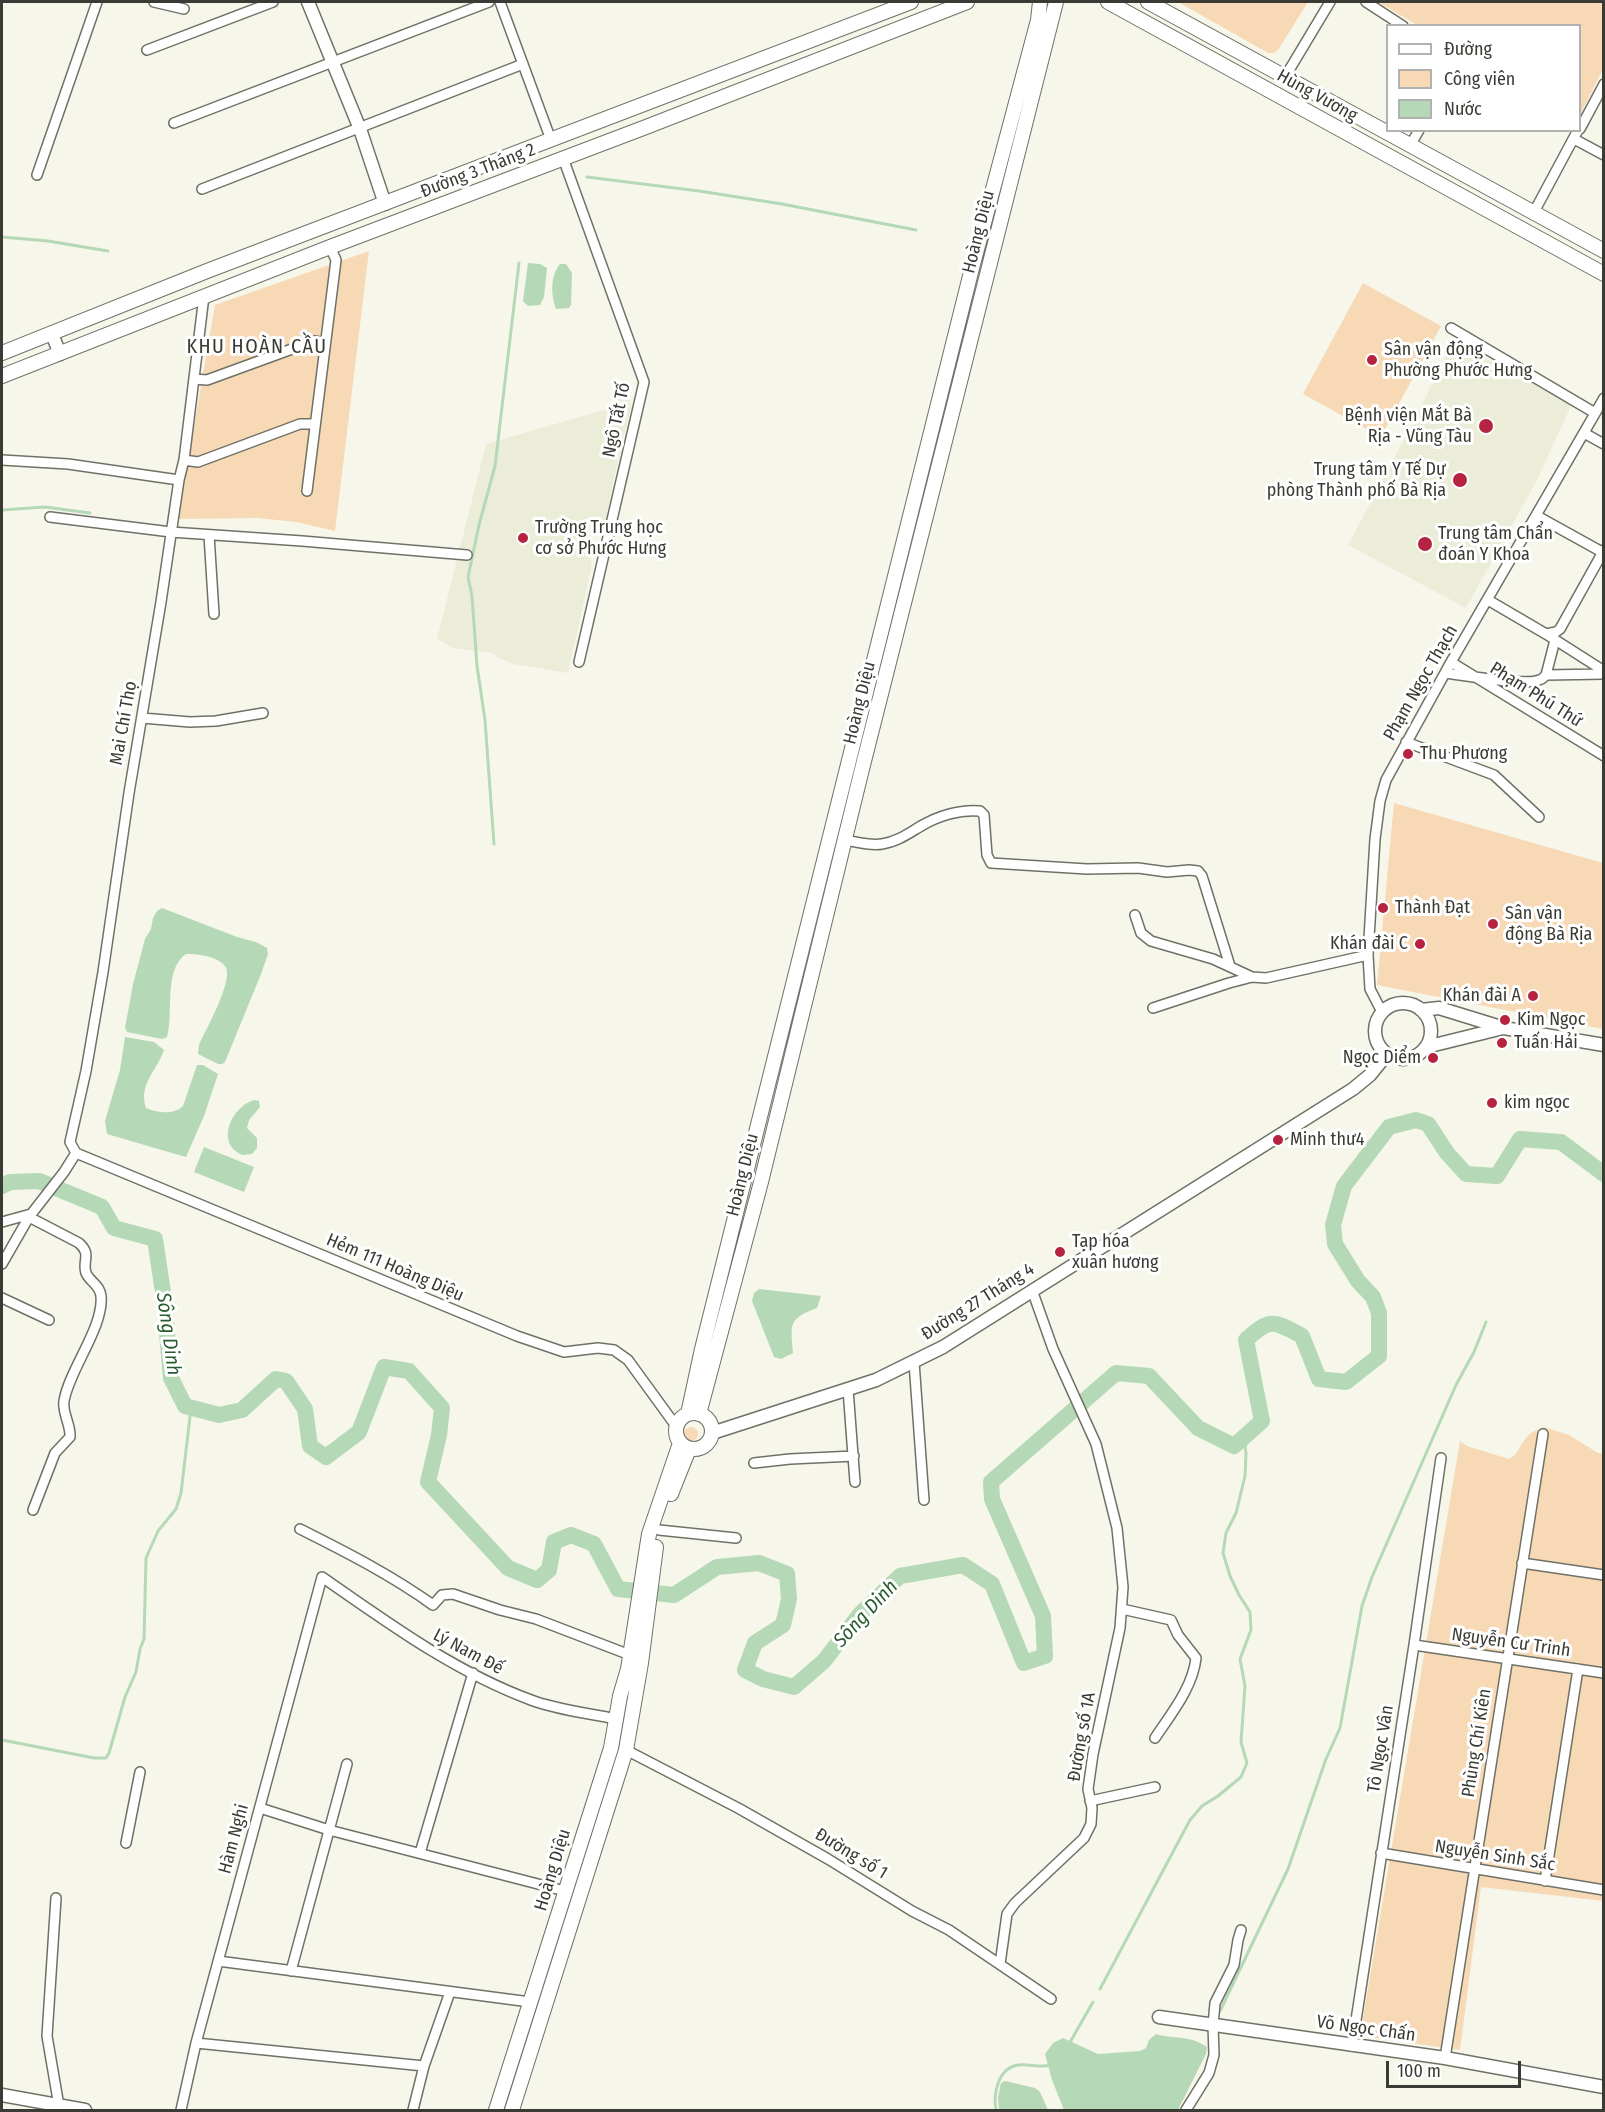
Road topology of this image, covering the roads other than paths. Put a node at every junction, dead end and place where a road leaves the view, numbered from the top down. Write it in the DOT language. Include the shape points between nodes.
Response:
graph roads {
  1 [pos="97,2"];
  2 [pos="154,2"];
  3 [pos="273,2"];
  4 [pos="308,2"];
  5 [pos="489,2"];
  6 [pos="500,2"];
  7 [pos="911,2"];
  8 [pos="967,2"];
  9 [pos="1040,2"];
  10 [pos="1056,2"];
  11 [pos="1108,2"];
  12 [pos="1148,2"];
  13 [pos="1330,2"];
  14 [pos="1366,2"];
  15 [pos="184,9"];
  16 [pos="1400,24"];
  17 [pos="147,50"];
  18 [pos="332,60"];
  19 [pos="523,64"];
  20 [pos="1285,76"];
  21 [pos="1604,84"];
  22 [pos="174,123"];
  23 [pos="1581,125"];
  24 [pos="360,129"];
  25 [pos="1418,132"];
  26 [pos="1577,132"];
  27 [pos="550,141"];
  28 [pos="1410,146"];
  29 [pos="1604,155"];
  30 [pos="563,158"];
  31 [pos="37,175"];
  32 [pos="202,189"];
  33 [pos="385,204"];
  34 [pos="1534,212"];
  35 [pos="330,247"];
  36 [pos="1604,251"];
  37 [pos="1604,274"];
  38 [pos="204,296"];
  39 [pos="1451,328"];
  40 [pos="52,334"];
  41 [pos="324,343"];
  42 [pos="2,353"];
  43 [pos="60,354"];
  44 [pos="2,376"];
  45 [pos="194,379"];
  46 [pos="1604,398"];
  47 [pos="1595,413"];
  48 [pos="314,424"];
  49 [pos="1584,433"];
  50 [pos="1604,444"];
  51 [pos="927,452"];
  52 [pos="942,455"];
  53 [pos="184,459"];
  54 [pos="2,460"];
  55 [pos="179,480"];
  56 [pos="307,491"];
  57 [pos="1537,516"];
  58 [pos="50,517"];
  59 [pos="171,532"];
  60 [pos="209,535"];
  61 [pos="1603,551"];
  62 [pos="467,555"];
  63 [pos="1488,600"];
  64 [pos="214,614"];
  65 [pos="1551,637"];
  66 [pos="579,662"];
  67 [pos="1451,662"];
  68 [pos="1604,672"];
  69 [pos="1445,673"];
  70 [pos="1546,675"];
  71 [pos="1475,677"];
  72 [pos="263,712"];
  73 [pos="142,718"];
  74 [pos="1406,742"];
  75 [pos="1604,756"];
  76 [pos="1539,817"];
  77 [pos="845,840"];
  78 [pos="824,862"];
  79 [pos="838,867"];
  80 [pos="1135,915"];
  81 [pos="1368,955"];
  82 [pos="1230,966"];
  83 [pos="1252,977"];
  84 [pos="1153,1008"];
  85 [pos="1421,1010"];
  86 [pos="1382,1012"];
  87 [pos="1504,1028"];
  88 [pos="1604,1045"];
  89 [pos="1426,1047"];
  90 [pos="1388,1054"];
  91 [pos="76,1154"];
  92 [pos="30,1215"];
  93 [pos="2,1222"];
  94 [pos="2,1264"];
  95 [pos="1032,1290"];
  96 [pos="2,1298"];
  97 [pos="49,1320"];
  98 [pos="914,1362"];
  99 [pos="848,1389"];
  100 [pos="694,1414"];
  101 [pos="676,1426"];
  102 [pos="712,1433"];
  103 [pos="1543,1434"];
  104 [pos="685,1446"];
  105 [pos="854,1456"];
  106 [pos="1441,1458"];
  107 [pos="754,1463"];
  108 [pos="855,1482"];
  109 [pos="924,1500"];
  110 [pos="33,1510"];
  111 [pos="300,1529"];
  112 [pos="659,1530"];
  113 [pos="736,1538"];
  114 [pos="1522,1563"];
  115 [pos="648,1568"];
  116 [pos="1604,1575"];
  117 [pos="322,1577"];
  118 [pos="1122,1609"];
  119 [pos="638,1639"];
  120 [pos="1414,1645"];
  121 [pos="630,1655"];
  122 [pos="1507,1658"];
  123 [pos="1578,1669"];
  124 [pos="473,1673"];
  125 [pos="1604,1673"];
  126 [pos="616,1719"];
  127 [pos="1155,1738"];
  128 [pos="626,1750"];
  129 [pos="347,1764"];
  130 [pos="140,1772"];
  131 [pos="1155,1787"];
  132 [pos="1090,1801"];
  133 [pos="260,1808"];
  134 [pos="329,1830"];
  135 [pos="126,1842"];
  136 [pos="420,1853"];
  137 [pos="1381,1853"];
  138 [pos="1475,1869"];
  139 [pos="1545,1881"];
  140 [pos="1604,1890"];
  141 [pos="563,1897"];
  142 [pos="56,1898"];
  143 [pos="576,1908"];
  144 [pos="1241,1930"];
  145 [pos="218,1961"];
  146 [pos="1000,1964"];
  147 [pos="291,1971"];
  148 [pos="450,1992"];
  149 [pos="1052,1999"];
  150 [pos="530,2002"];
  151 [pos="1159,2017"];
  152 [pos="1213,2025"];
  153 [pos="196,2043"];
  154 [pos="1352,2046"];
  155 [pos="1445,2058"];
  156 [pos="424,2066"];
  157 [pos="1604,2087"];
  158 [pos="2,2095"];
  159 [pos="58,2106"];
  160 [pos="85,2110"];
  161 [pos="181,2110"];
  162 [pos="413,2110"];
  163 [pos="496,2110"];
  164 [pos="512,2110"];
  165 [pos="1186,2110"];
  1 -- 31 [label="street"];
  2 -- 15 [label="street"];
  3 -- 17 [label="street"];
  4 -- 18 [label="street"];
  5 -- 18 [label="street"];
  6 -- 19 [label="street"];
  7 -- 27 [label="main road, Đường 3 Tháng 2"];
  8 -- 30 [label="main road, Đường 3 Tháng 2"];
  9 -- 51 [label="main road, Hoàng Diệu"];
  10 -- 52 [label="main road, Hoàng Diệu"];
  11 -- 37 [label="main road, Hùng Vương"];
  12 -- 20 [label="main road, Hùng Vương"];
  13 -- 20 [label="street"];
  14 -- 16 [label="street"];
  18 -- 22 [label="street"];
  18 -- 24 [label="street"];
  19 -- 24 [label="street"];
  19 -- 27 [label="street"];
  20 -- 28 [label="main road, Hùng Vương"];
  21 -- 23 [label="street"];
  24 -- 32 [label="street"];
  24 -- 33 [label="street"];
  25 -- 28 [label="street"];
  26 -- 29 [label="street"];
  26 -- 34 [label="street"];
  27 -- 33 [label="main road, Đường 3 Tháng 2"];
  28 -- 34 [label="main road, Hùng Vương"];
  30 -- 35 [label="main road, Đường 3 Tháng 2"];
  30 -- 66 [label="street, Ngô Tất Tố" via="644,382"];
  33 -- 40 [label="main road, Đường 3 Tháng 2"];
  34 -- 36 [label="main road, Hùng Vương"];
  35 -- 38 [label="main road, Đường 3 Tháng 2"];
  35 -- 41 [label="street" via="336,260"];
  38 -- 43 [label="main road, Đường 3 Tháng 2"];
  38 -- 45 [label="street, Mai Chí Thọ"];
  39 -- 47 [label="street"];
  40 -- 42 [label="main road, Đường 3 Tháng 2"];
  40 -- 43 [label="street"];
  41 -- 45 [label="street" via="314,341 207,380"];
  41 -- 48 [label="street"];
  43 -- 44 [label="main road, Đường 3 Tháng 2"];
  45 -- 53 [label="street, Mai Chí Thọ"];
  46 -- 47 [label="street, Phạm Ngọc Thạch"];
  47 -- 49 [label="street, Phạm Ngọc Thạch"];
  48 -- 53 [label="street" via="300,424 198,462"];
  48 -- 56 [label="street"];
  49 -- 50 [label="street"];
  49 -- 57 [label="street, Phạm Ngọc Thạch"];
  51 -- 52 [label="main road"];
  51 -- 78 [label="main road, Hoàng Diệu"];
  52 -- 77 [label="main road, Hoàng Diệu"];
  53 -- 55 [label="street, Mai Chí Thọ"];
  54 -- 55 [label="street" via="68,464"];
  55 -- 59 [label="street, Mai Chí Thọ"];
  57 -- 61 [label="street"];
  57 -- 63 [label="street, Phạm Ngọc Thạch"];
  58 -- 59 [label="street"];
  59 -- 60 [label="street"];
  59 -- 73 [label="street, Mai Chí Thọ"];
  60 -- 62 [label="street"];
  60 -- 64 [label="street"];
  61 -- 65 [label="street" via="1560,629"];
  63 -- 65 [label="street"];
  63 -- 67 [label="street, Phạm Ngọc Thạch"];
  65 -- 68 [label="street"];
  65 -- 70 [label="street"];
  67 -- 69 [label="street, Phạm Ngọc Thạch"];
  67 -- 71 [label="street, Phạm Phú Thứ"];
  68 -- 70 [label="street"];
  69 -- 71 [label="street"];
  69 -- 74 [label="street, Phạm Ngọc Thạch"];
  70 -- 71 [label="street" via="1535,681"];
  71 -- 75 [label="street, Phạm Phú Thứ"];
  72 -- 73 [label="street" via="216,721"];
  73 -- 91 [label="street, Mai Chí Thọ" via="101,983 70,1142"];
  74 -- 76 [label="street" via="1494,775"];
  74 -- 81 [label="street, Phạm Ngọc Thạch" via="1391,768 1380,801"];
  77 -- 79 [label="main road, Hoàng Diệu"];
  77 -- 82 [label="street" via="884,844 940,817 973,810 984,815 987,855 992,863 1198,872"];
  78 -- 79 [label="main road"];
  78 -- 100 [label="main road, Hoàng Diệu" via="702,1349"];
  79 -- 100 [label="main road, Hoàng Diệu" via="758,1193"];
  80 -- 82 [label="street" via="1141,933 1151,940"];
  81 -- 83 [label="street" via="1266,978"];
  81 -- 86 [label="street, Phạm Ngọc Thạch" via="1370,989"];
  82 -- 83 [label="street"];
  83 -- 84 [label="street"];
  85 -- 86 [label="street" via="1403,1003"];
  85 -- 87 [label="street" via="1445,1009"];
  85 -- 89 [label="street" via="1430,1025"];
  86 -- 90 [label="street" via="1376,1039"];
  87 -- 88 [label="street"];
  87 -- 89 [label="street"];
  89 -- 90 [label="street" via="1404,1059"];
  90 -- 95 [label="street, Đường 27 Tháng 4" via="1353,1089"];
  91 -- 92 [label="street"];
  91 -- 101 [label="street, Hẻm 111 Hoàng Diệu" via="517,1336 564,1352 614,1350 628,1360"];
  92 -- 93 [label="street"];
  92 -- 94 [label="street"];
  92 -- 110 [label="street" via="84,1248 87,1274 101,1295 96,1322 64,1400 70,1437 55,1453"];
  95 -- 98 [label="street, Đường 27 Tháng 4"];
  95 -- 118 [label="street, Đường số 1A" via="1096,1444 1117,1528"];
  96 -- 97 [label="street"];
  98 -- 99 [label="street, Đường 27 Tháng 4"];
  98 -- 109 [label="street"];
  99 -- 102 [label="street, Đường 27 Tháng 4"];
  99 -- 105 [label="street"];
  100 -- 101 [label="main road"];
  100 -- 102 [label="main road" via="709,1421"];
  101 -- 104 [label="main road" via="677,1438"];
  102 -- 104 [label="main road" via="700,1449"];
  103 -- 114 [label="street, Phùng Chí Kiên"];
  104 -- 112 [label="main road"];
  104 -- 115 [label="main road" via="653,1518"];
  105 -- 107 [label="street"];
  105 -- 108 [label="street"];
  106 -- 120 [label="street, Tô Ngọc Vân"];
  111 -- 121 [label="street" via="400,1582 433,1605 442,1595 453,1594 536,1619"];
  112 -- 113 [label="street"];
  112 -- 115 [label="main road"];
  114 -- 116 [label="street"];
  114 -- 122 [label="street, Phùng Chí Kiên"];
  115 -- 119 [label="main road"];
  117 -- 124 [label="street, Lý Nam Đế" via="412,1640"];
  117 -- 133 [label="street, Hàm Nghi"];
  118 -- 127 [label="street" via="1172,1620 1196,1658 1179,1703"];
  118 -- 132 [label="street, Đường số 1A" via="1093,1754"];
  119 -- 121 [label="main road, Hoàng Diệu"];
  119 -- 128 [label="main road, Hoàng Diệu"];
  120 -- 122 [label="street, Nguyễn Cư Trinh"];
  120 -- 137 [label="street, Tô Ngọc Vân"];
  121 -- 126 [label="main road, Hoàng Diệu"];
  122 -- 123 [label="street, Nguyễn Cư Trinh"];
  122 -- 138 [label="street, Phùng Chí Kiên"];
  123 -- 125 [label="street, Nguyễn Cư Trinh"];
  123 -- 139 [label="street"];
  124 -- 126 [label="street, Lý Nam Đế" via="533,1701"];
  124 -- 136 [label="street"];
  126 -- 141 [label="main road, Hoàng Diệu"];
  128 -- 143 [label="main road, Hoàng Diệu"];
  128 -- 146 [label="street, Đường số 1" via="828,1858"];
  129 -- 134 [label="street"];
  130 -- 135 [label="street"];
  131 -- 132 [label="street"];
  132 -- 146 [label="street, Đường số 1A" via="1091,1824 1084,1838 1007,1914"];
  133 -- 134 [label="street"];
  133 -- 145 [label="street, Hàm Nghi"];
  134 -- 136 [label="street"];
  134 -- 147 [label="street"];
  136 -- 141 [label="street"];
  137 -- 138 [label="street, Nguyễn Sinh Sắc"];
  137 -- 154 [label="street, Tô Ngọc Vân"];
  138 -- 139 [label="street, Nguyễn Sinh Sắc"];
  138 -- 155 [label="street, Phùng Chí Kiên"];
  139 -- 140 [label="street, Nguyễn Sinh Sắc"];
  141 -- 143 [label="main road"];
  141 -- 150 [label="main road, Hoàng Diệu"];
  142 -- 159 [label="street" via="46,2036"];
  143 -- 164 [label="main road, Hoàng Diệu"];
  144 -- 152 [label="street" via="1234,1965 1215,2003"];
  145 -- 147 [label="street"];
  145 -- 153 [label="street, Hàm Nghi"];
  146 -- 149 [label="street, Đường số 1"];
  147 -- 148 [label="street"];
  148 -- 150 [label="street"];
  148 -- 156 [label="street"];
  150 -- 163 [label="main road, Hoàng Diệu"];
  151 -- 152 [label="street, Võ Ngọc Chấn"];
  152 -- 154 [label="street, Võ Ngọc Chấn"];
  152 -- 165 [label="street" via="1215,2055 1209,2073"];
  153 -- 156 [label="street"];
  153 -- 161 [label="street, Hàm Nghi"];
  154 -- 155 [label="street, Võ Ngọc Chấn"];
  155 -- 157 [label="street, Võ Ngọc Chấn"];
  156 -- 162 [label="street"];
  158 -- 159 [label="street"];
  159 -- 160 [label="street"];
}
